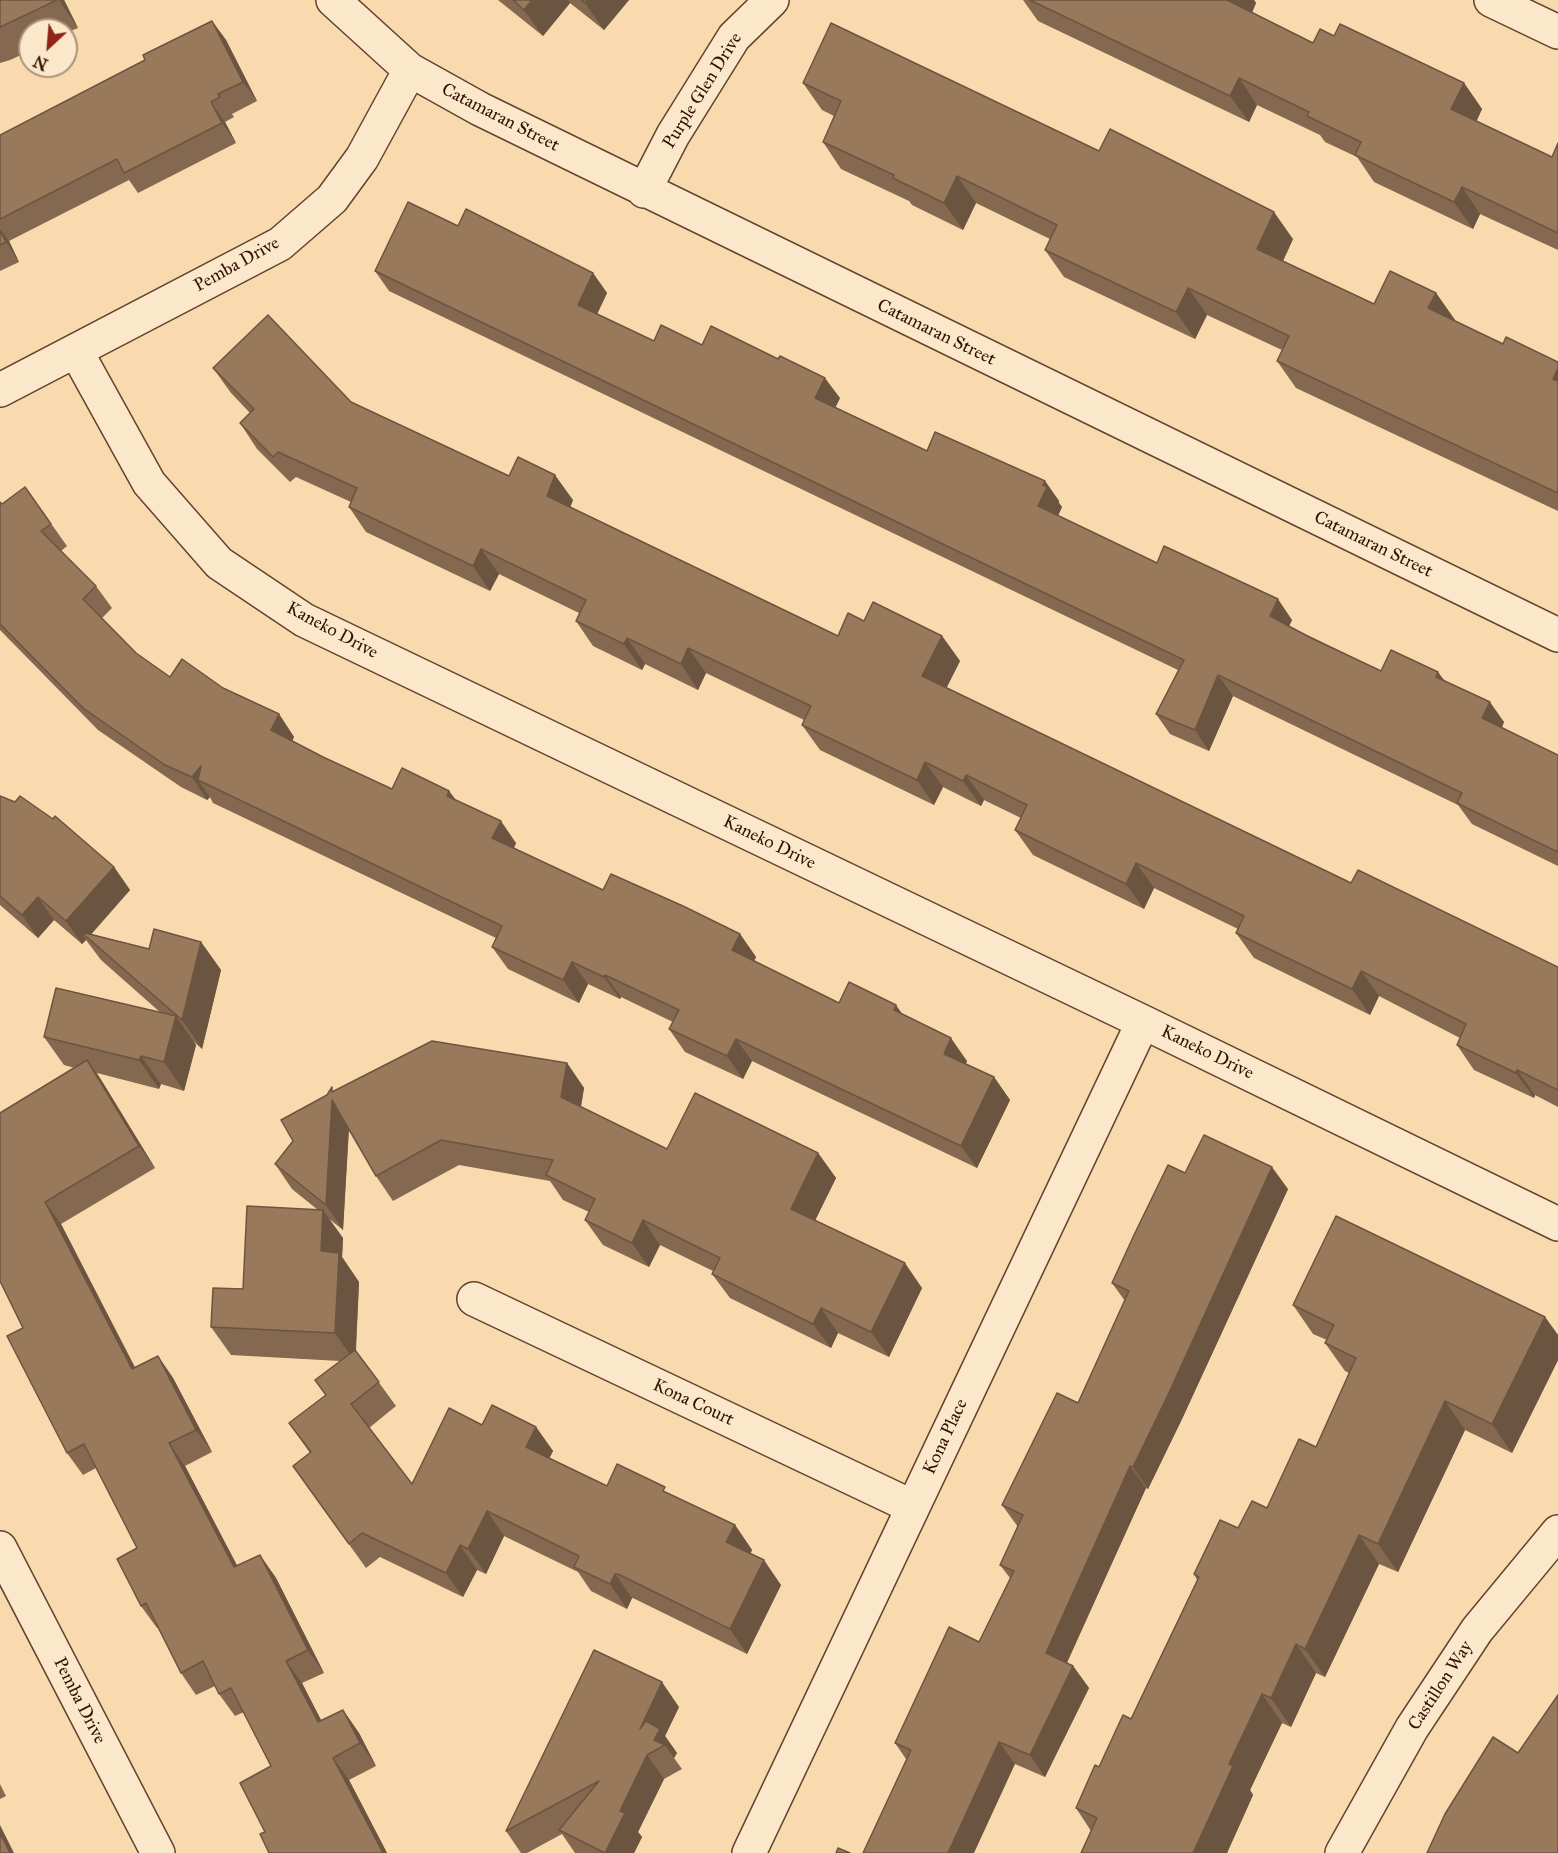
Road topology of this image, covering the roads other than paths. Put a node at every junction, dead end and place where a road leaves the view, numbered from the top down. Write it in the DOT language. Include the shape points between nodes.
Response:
graph roads {
  1 [pos="333,0"];
  2 [pos="772,0"];
  3 [pos="1491,0"];
  4 [pos="1558,32"];
  5 [pos="410,70"];
  6 [pos="644,191"];
  7 [pos="76,351"];
  8 [pos="0,390"];
  9 [pos="1558,635"];
  10 [pos="1143,1022"];
  11 [pos="1558,1224"];
  12 [pos="474,1299"];
  13 [pos="913,1507"];
  14 [pos="1558,1532"];
  15 [pos="0,1548"];
  16 [pos="158,1853"];
  17 [pos="749,1853"];
  18 [pos="1342,1853"];
  1 -- 5 [label="street, Catamaran Street"];
  2 -- 6 [label="street, Purple Glen Drive" via="734,37 673,135"];
  3 -- 4 [label="street"];
  5 -- 6 [label="street, Catamaran Street"];
  5 -- 7 [label="street, Pemba Drive" via="362,158 332,199 280,244"];
  6 -- 9 [label="street, Catamaran Street"];
  7 -- 8 [label="street, Pemba Drive"];
  7 -- 10 [label="street, Kaneko Drive" via="149,483 219,563 304,620"];
  10 -- 11 [label="street, Kaneko Drive"];
  10 -- 13 [label="street, Kona Place"];
  12 -- 13 [label="street, Kona Court"];
  13 -- 17 [label="street, Kona Place"];
  14 -- 18 [label="street, Castillon Way" via="1478,1630 1412,1728"];
  15 -- 16 [label="street, Pemba Drive"];
}
